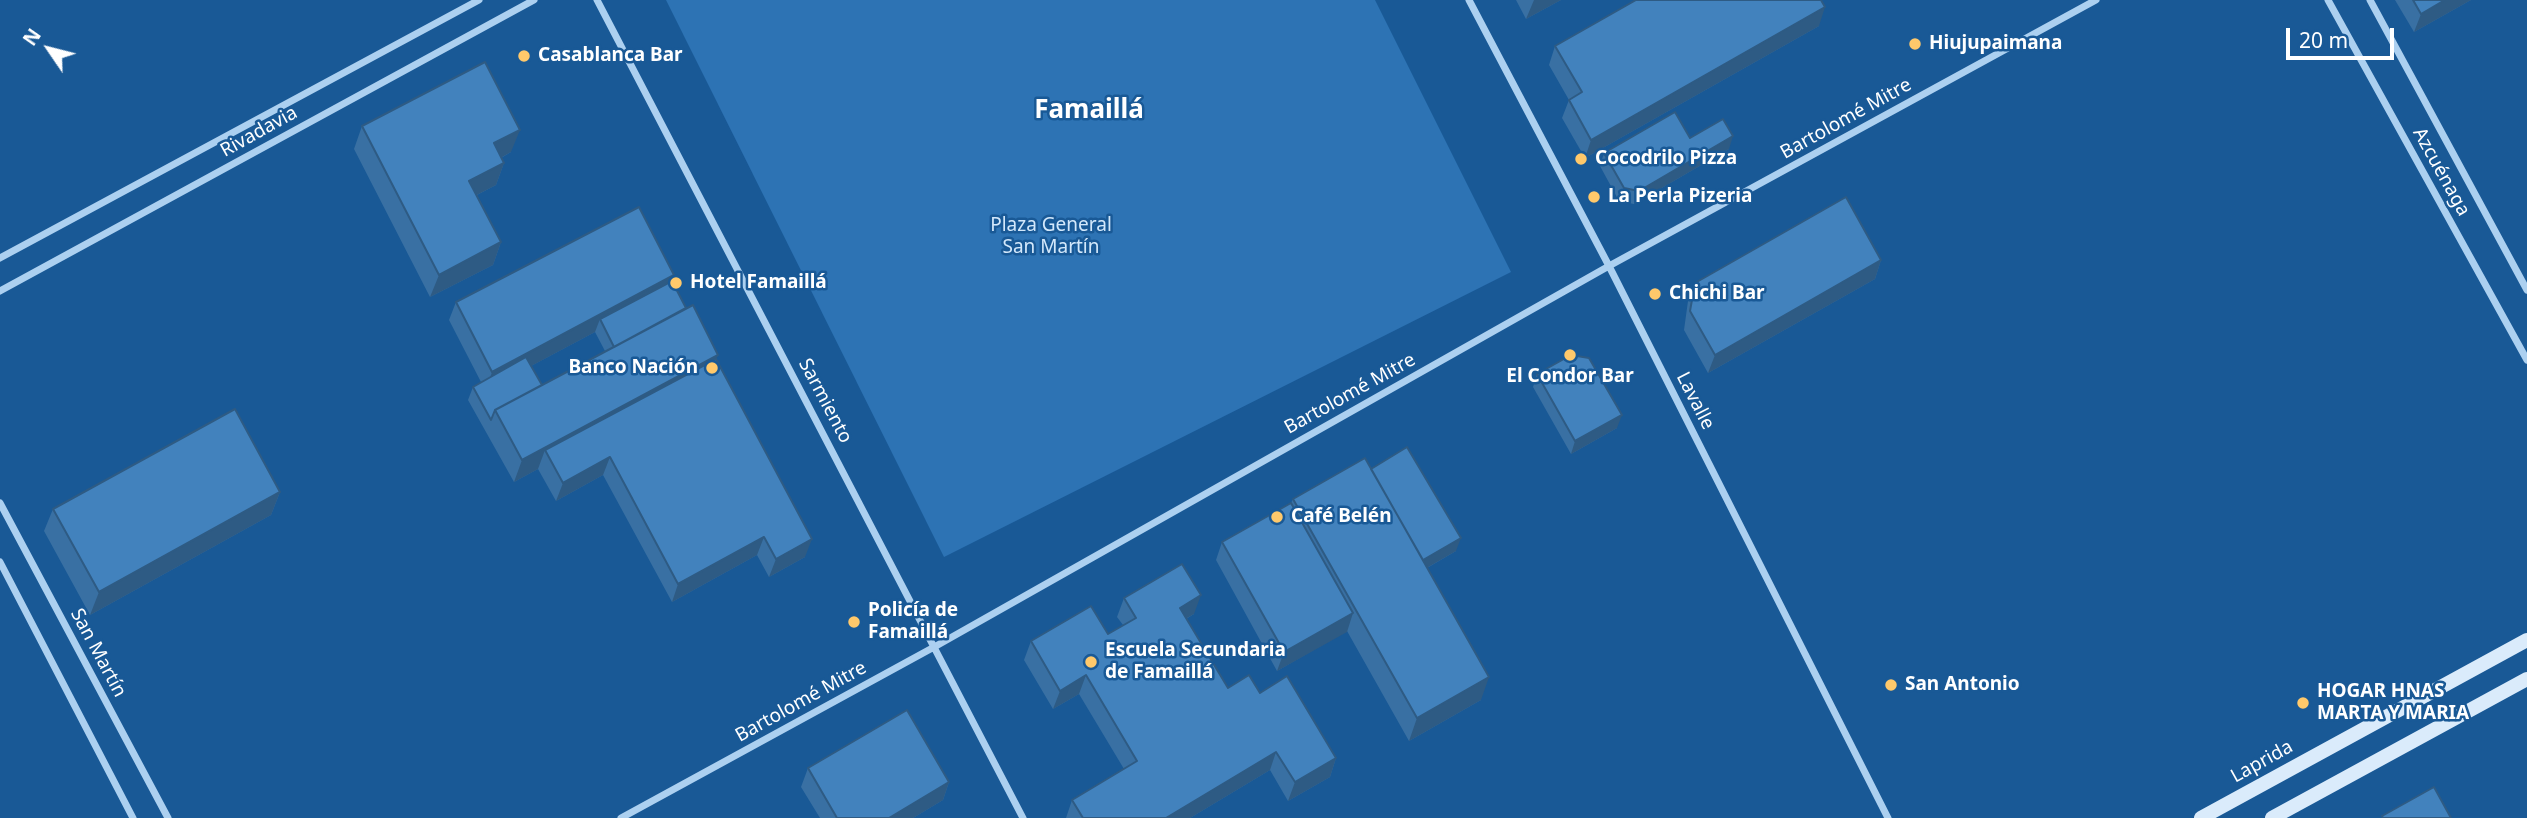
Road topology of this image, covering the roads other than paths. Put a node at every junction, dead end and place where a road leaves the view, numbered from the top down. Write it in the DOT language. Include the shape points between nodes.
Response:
graph roads {
  1 [pos="479,0"];
  2 [pos="534,0"];
  3 [pos="597,0"];
  4 [pos="1469,0"];
  5 [pos="2096,0"];
  6 [pos="2328,0"];
  7 [pos="2370,0"];
  8 [pos="0,258"];
  9 [pos="1609,266"];
  10 [pos="2527,290"];
  11 [pos="0,291"];
  12 [pos="2527,360"];
  13 [pos="0,503"];
  14 [pos="0,562"];
  15 [pos="2527,640"];
  16 [pos="936,646"];
  17 [pos="2527,679"];
  18 [pos="133,818"];
  19 [pos="168,818"];
  20 [pos="621,818"];
  21 [pos="1023,818"];
  22 [pos="1888,818"];
  23 [pos="2201,818"];
  24 [pos="2272,818"];
  1 -- 8 [label="street, Rivadavia"];
  2 -- 11 [label="street, Rivadavia"];
  3 -- 16 [label="street, Sarmiento"];
  4 -- 9 [label="street, Lavalle"];
  5 -- 9 [label="street, Bartolomé Mitre"];
  6 -- 12 [label="street, Azcuénaga"];
  7 -- 10 [label="street, Azcuénaga"];
  9 -- 16 [label="street, Bartolomé Mitre"];
  9 -- 22 [label="street, Lavalle"];
  13 -- 19 [label="street, San Martín"];
  14 -- 18 [label="street"];
  15 -- 23 [label="main road, Laprida"];
  16 -- 20 [label="street, Bartolomé Mitre"];
  16 -- 21 [label="street, Sarmiento"];
  17 -- 24 [label="main road"];
}
